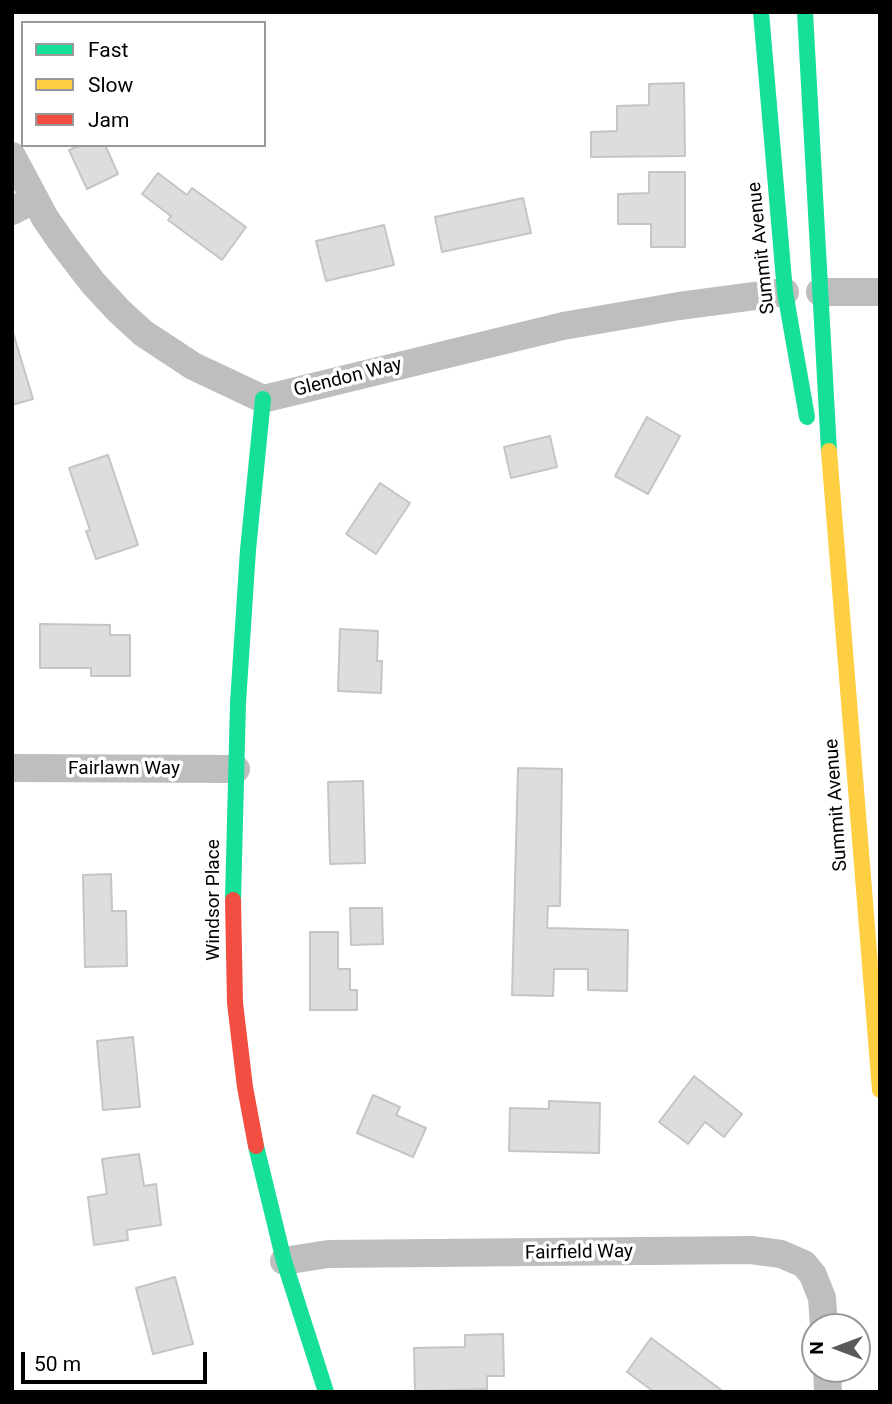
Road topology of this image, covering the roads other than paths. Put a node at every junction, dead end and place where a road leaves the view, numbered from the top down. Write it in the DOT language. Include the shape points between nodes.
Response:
graph roads {
  1 [pos="761,12"];
  2 [pos="805,12"];
  3 [pos="12,156"];
  4 [pos="23,205"];
  5 [pos="785,292"];
  6 [pos="820,292"];
  7 [pos="880,292"];
  8 [pos="263,399"];
  9 [pos="833,517"];
  10 [pos="12,768"];
  11 [pos="236,769"];
  12 [pos="880,1090"];
  13 [pos="284,1261"];
  14 [pos="823,1313"];
  15 [pos="326,1392"];
  1 -- 5 [label="main road, Summit Avenue"];
  2 -- 6 [label="main road, Summit Avenue"];
  3 -- 4 [label="street"];
  4 -- 8 [label="street" via="143,333 193,366"];
  5 -- 8 [label="street, Glendon Way" via="563,326"];
  5 -- 9 [label="main road, Summit Avenue" via="805,410"];
  6 -- 7 [label="street"];
  6 -- 9 [label="main road, Summit Avenue"];
  8 -- 11 [label="main road, Windsor Place" via="248,550"];
  9 -- 12 [label="main road, Summit Avenue"];
  10 -- 11 [label="street, Fairlawn Way"];
  11 -- 13 [label="main road, Windsor Place" via="235,1003 259,1161"];
  13 -- 14 [label="street, Fairfield Way" via="328,1254 751,1250 781,1254 804,1264 822,1298"];
  13 -- 15 [label="main road, Windsor Place"];
}
